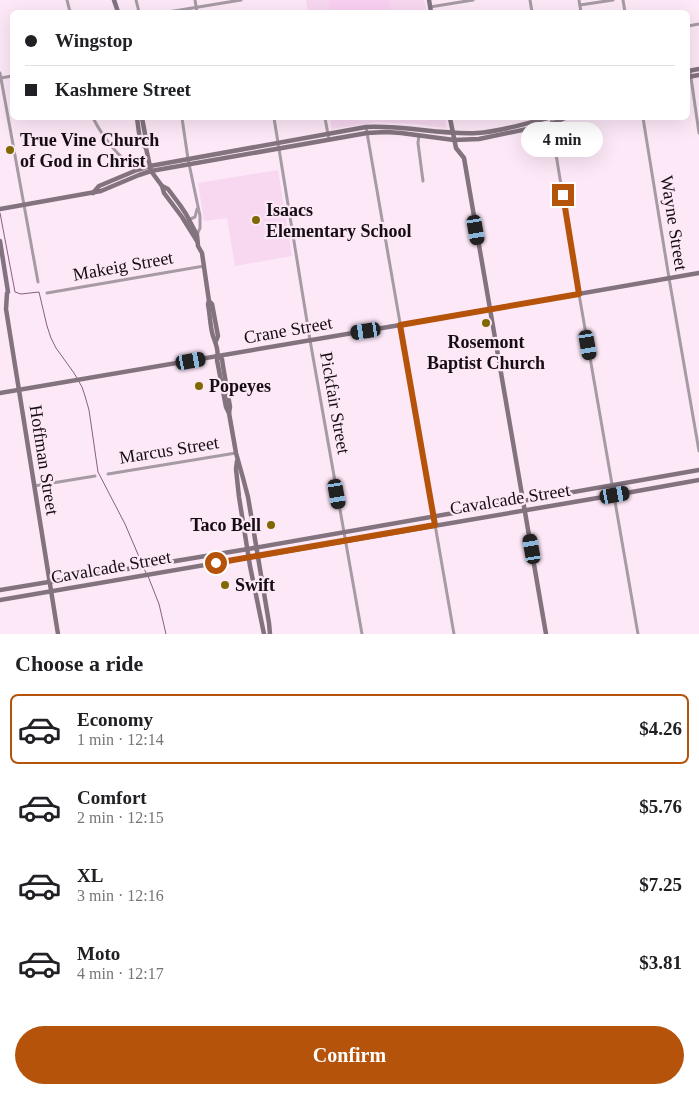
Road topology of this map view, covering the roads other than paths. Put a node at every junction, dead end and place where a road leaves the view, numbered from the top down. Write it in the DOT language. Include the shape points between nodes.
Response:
graph roads {
  1 [pos="195,0"];
  2 [pos="241,0"];
  3 [pos="429,0"];
  4 [pos="473,0"];
  5 [pos="579,0"];
  6 [pos="613,0"];
  7 [pos="580,5"];
  8 [pos="196,8"];
  9 [pos="182,10"];
  10 [pos="431,10"];
  11 [pos="581,10"];
  12 [pos="0,73"];
  13 [pos="0,78"];
  14 [pos="690,79"];
  15 [pos="94,120"];
  16 [pos="137,120"];
  17 [pos="142,120"];
  18 [pos="182,120"];
  19 [pos="274,120"];
  20 [pos="325,120"];
  21 [pos="450,120"];
  22 [pos="541,120"];
  23 [pos="550,120"];
  24 [pos="560,120"];
  25 [pos="642,120"];
  26 [pos="698,123"];
  27 [pos="551,124"];
  28 [pos="367,130"];
  29 [pos="419,132"];
  30 [pos="453,132"];
  31 [pos="699,133"];
  32 [pos="328,137"];
  33 [pos="454,140"];
  34 [pos="279,146"];
  35 [pos="146,148"];
  36 [pos="126,162"];
  37 [pos="189,162"];
  38 [pos="151,168"];
  39 [pos="137,170"];
  40 [pos="129,174"];
  41 [pos="422,181"];
  42 [pos="93,192"];
  43 [pos="24,205"];
  44 [pos="197,205"];
  45 [pos="1,209"];
  46 [pos="200,216"];
  47 [pos="188,222"];
  48 [pos="197,235"];
  49 [pos="0,241"];
  50 [pos="198,242"];
  51 [pos="204,266"];
  52 [pos="699,273"];
  53 [pos="669,278"];
  54 [pos="38,282"];
  55 [pos="47,293"];
  56 [pos="579,294"];
  57 [pos="490,310"];
  58 [pos="400,325"];
  59 [pos="310,340"];
  60 [pos="218,356"];
  61 [pos="19,390"];
  62 [pos="0,393"];
  63 [pos="699,451"];
  64 [pos="236,453"];
  65 [pos="237,461"];
  66 [pos="699,470"];
  67 [pos="108,474"];
  68 [pos="95,476"];
  69 [pos="658,477"];
  70 [pos="699,480"];
  71 [pos="613,485"];
  72 [pos="34,486"];
  73 [pos="660,487"];
  74 [pos="569,493"];
  75 [pos="615,495"];
  76 [pos="239,497"];
  77 [pos="248,497"];
  78 [pos="524,501"];
  79 [pos="570,502"];
  80 [pos="479,509"];
  81 [pos="525,510"];
  82 [pos="434,516"];
  83 [pos="480,518"];
  84 [pos="389,524"];
  85 [pos="435,525"];
  86 [pos="344,532"];
  87 [pos="390,533"];
  88 [pos="346,540"];
  89 [pos="256,548"];
  90 [pos="248,550"];
  91 [pos="257,556"];
  92 [pos="249,558"];
  93 [pos="182,561"];
  94 [pos="183,569"];
  95 [pos="118,572"];
  96 [pos="119,580"];
  97 [pos="50,582"];
  98 [pos="0,590"];
  99 [pos="52,592"];
  100 [pos="0,600"];
  101 [pos="267,612"];
  102 [pos="260,614"];
  103 [pos="58,634"];
  104 [pos="264,634"];
  105 [pos="270,634"];
  106 [pos="362,634"];
  107 [pos="454,634"];
  108 [pos="546,634"];
  109 [pos="638,634"];
  1 -- 8 [label="street"];
  2 -- 8 [label="street"];
  3 -- 10 [label="main road"];
  4 -- 10 [label="street"];
  5 -- 7 [label="street"];
  6 -- 7 [label="street"];
  7 -- 11 [label="street"];
  8 -- 9 [label="street"];
  12 -- 13 [label="street"];
  13 -- 43 [label="street"];
  14 -- 26 [label="street"];
  15 -- 36 [label="street" via="101,134"];
  16 -- 35 [label="main road" via="140,140"];
  17 -- 35 [label="main road"];
  18 -- 37 [label="street"];
  19 -- 34 [label="street, Pickfair Street"];
  20 -- 32 [label="street"];
  21 -- 30 [label="main road"];
  22 -- 30 [label="main road" via="478,133"];
  23 -- 27 [label="street"];
  24 -- 27 [label="main road"];
  25 -- 53 [label="street, Wayne Street"];
  26 -- 31 [label="street"];
  27 -- 33 [label="main road" via="479,139"];
  27 -- 56 [label="street"];
  28 -- 29 [label="main road"];
  28 -- 32 [label="main road"];
  28 -- 58 [label="street"];
  29 -- 30 [label="main road"];
  29 -- 33 [label="main road"];
  29 -- 41 [label="street"];
  30 -- 33 [label="main road"];
  32 -- 34 [label="main road"];
  33 -- 57 [label="main road" via="464,158"];
  34 -- 37 [label="main road"];
  34 -- 59 [label="street, Pickfair Street"];
  35 -- 38 [label="main road"];
  36 -- 39 [label="street"];
  36 -- 40 [label="street"];
  37 -- 38 [label="main road"];
  37 -- 44 [label="street"];
  38 -- 39 [label="main road"];
  38 -- 42 [label="main road" via="101,192"];
  38 -- 47 [label="main road" via="164,193"];
  39 -- 40 [label="main road"];
  40 -- 42 [label="main road" via="99,186"];
  42 -- 43 [label="main road"];
  43 -- 45 [label="main road"];
  43 -- 54 [label="street"];
  44 -- 46 [label="street"];
  44 -- 47 [label="street" via="195,217"];
  46 -- 47 [label="street"];
  46 -- 48 [label="street"];
  47 -- 48 [label="main road"];
  47 -- 50 [label="main road"];
  48 -- 50 [label="main road"];
  49 -- 61 [label="main road, Hoffman Street" via="8,292 6,309"];
  50 -- 51 [label="main road"];
  51 -- 55 [label="street, Makeig Street"];
  51 -- 60 [label="main road" via="218,336"];
  52 -- 53 [label="main road, Crane Street"];
  53 -- 56 [label="main road, Crane Street"];
  53 -- 63 [label="street, Wayne Street"];
  56 -- 57 [label="main road, Crane Street"];
  56 -- 71 [label="street"];
  57 -- 58 [label="main road, Crane Street"];
  57 -- 78 [label="main road"];
  58 -- 59 [label="main road, Crane Street"];
  58 -- 82 [label="street"];
  59 -- 60 [label="main road, Crane Street"];
  59 -- 86 [label="street, Pickfair Street"];
  60 -- 61 [label="main road, Crane Street"];
  60 -- 64 [label="main road"];
  61 -- 62 [label="main road, Crane Street"];
  61 -- 72 [label="main road, Hoffman Street"];
  64 -- 65 [label="main road"];
  64 -- 67 [label="street, Marcus Street"];
  65 -- 76 [label="main road"];
  65 -- 77 [label="main road"];
  66 -- 69 [label="main road, Cavalcade Street"];
  68 -- 72 [label="street"];
  69 -- 71 [label="main road, Cavalcade Street"];
  69 -- 73 [label="main road"];
  70 -- 73 [label="main road, Cavalcade Street"];
  71 -- 74 [label="main road, Cavalcade Street"];
  71 -- 75 [label="street"];
  72 -- 97 [label="main road, Hoffman Street"];
  73 -- 75 [label="main road, Cavalcade Street"];
  74 -- 78 [label="main road, Cavalcade Street"];
  74 -- 79 [label="main road"];
  75 -- 79 [label="main road, Cavalcade Street"];
  75 -- 109 [label="street"];
  76 -- 77 [label="main road"];
  76 -- 90 [label="main road"];
  77 -- 89 [label="main road"];
  78 -- 80 [label="main road, Cavalcade Street"];
  78 -- 81 [label="main road"];
  79 -- 81 [label="main road, Cavalcade Street"];
  80 -- 82 [label="main road, Cavalcade Street"];
  80 -- 83 [label="main road"];
  81 -- 83 [label="main road, Cavalcade Street"];
  81 -- 108 [label="main road"];
  82 -- 84 [label="main road, Cavalcade Street"];
  82 -- 85 [label="street"];
  83 -- 85 [label="main road, Cavalcade Street"];
  84 -- 86 [label="main road, Cavalcade Street"];
  84 -- 87 [label="main road"];
  85 -- 87 [label="main road, Cavalcade Street"];
  85 -- 107 [label="street"];
  86 -- 88 [label="street, Pickfair Street"];
  86 -- 89 [label="main road, Cavalcade Street"];
  87 -- 88 [label="main road, Cavalcade Street"];
  88 -- 91 [label="main road, Cavalcade Street"];
  88 -- 106 [label="street, Pickfair Street"];
  89 -- 90 [label="main road, Cavalcade Street"];
  89 -- 91 [label="main road"];
  90 -- 92 [label="main road"];
  90 -- 93 [label="main road, Cavalcade Street"];
  91 -- 92 [label="main road, Cavalcade Street"];
  91 -- 101 [label="main road"];
  92 -- 94 [label="main road, Cavalcade Street"];
  92 -- 102 [label="main road"];
  93 -- 94 [label="main road"];
  93 -- 95 [label="main road, Cavalcade Street"];
  94 -- 96 [label="main road, Cavalcade Street"];
  95 -- 96 [label="main road"];
  95 -- 97 [label="main road, Cavalcade Street"];
  96 -- 99 [label="main road, Cavalcade Street"];
  97 -- 98 [label="main road, Cavalcade Street"];
  97 -- 99 [label="main road, Hoffman Street"];
  99 -- 100 [label="main road, Cavalcade Street"];
  99 -- 103 [label="main road, Hoffman Street"];
  101 -- 102 [label="main road"];
  101 -- 105 [label="main road"];
  102 -- 104 [label="main road"];
}
